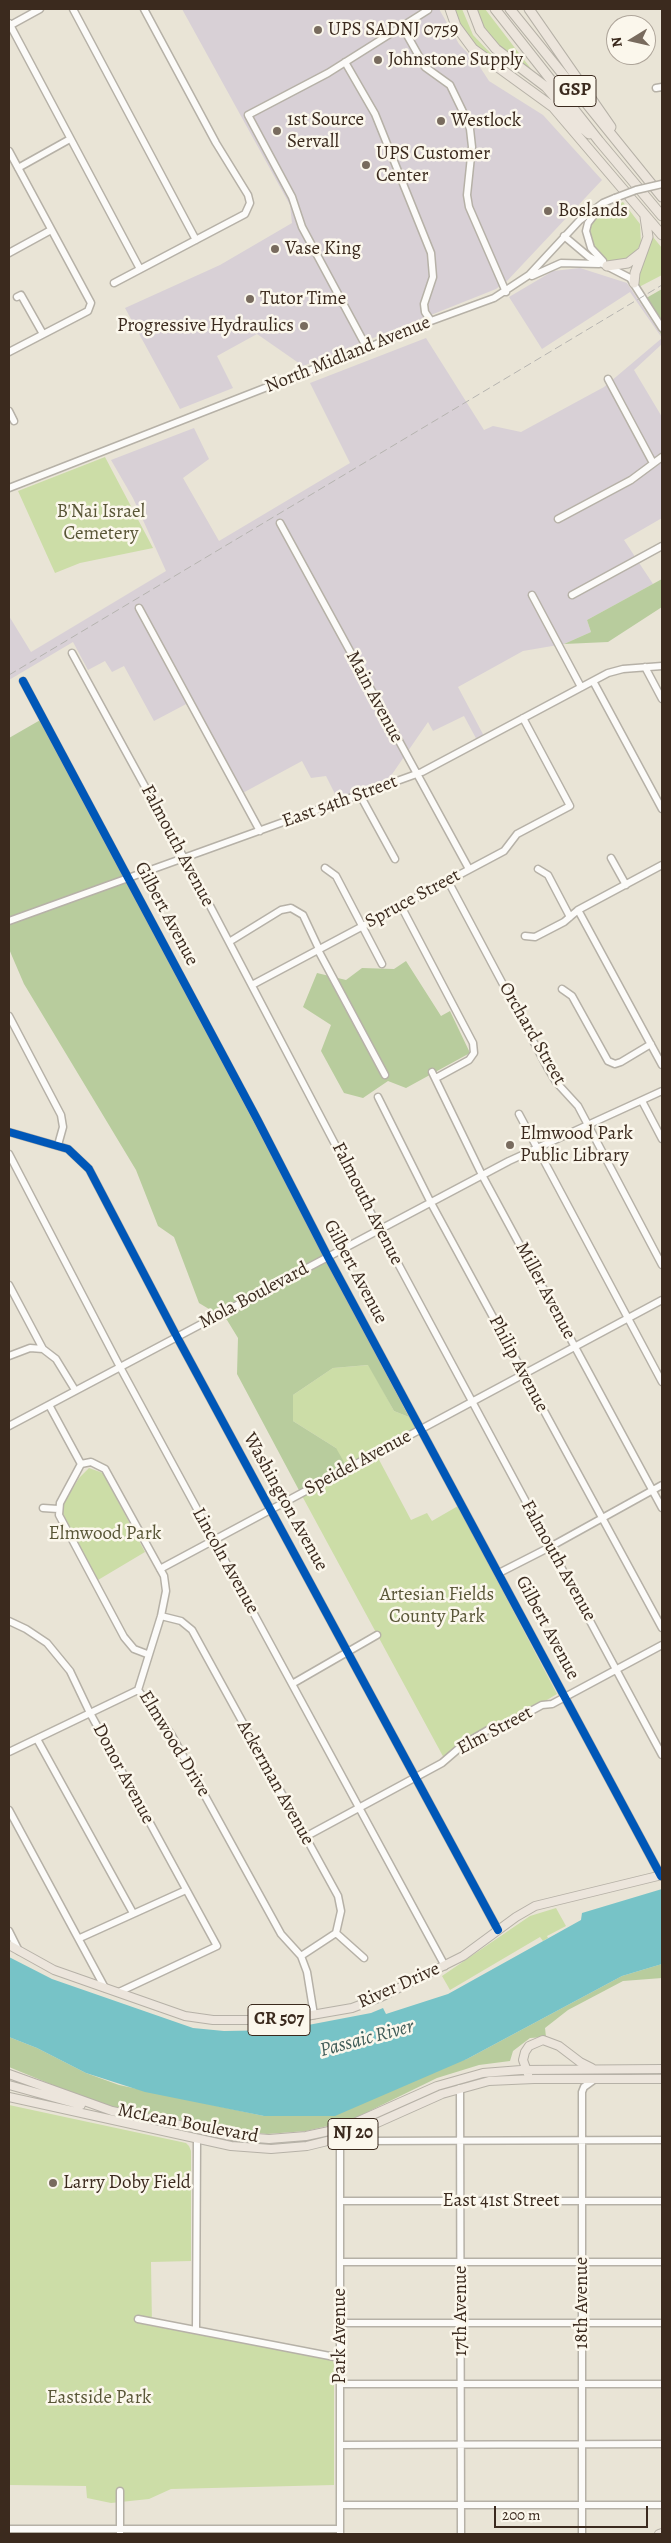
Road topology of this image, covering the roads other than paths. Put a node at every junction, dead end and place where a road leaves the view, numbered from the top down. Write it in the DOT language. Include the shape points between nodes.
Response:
graph roads {
  1 [pos="40,9"];
  2 [pos="73,9"];
  3 [pos="144,9"];
  4 [pos="450,9"];
  5 [pos="472,9"];
  6 [pos="495,9"];
  7 [pos="510,9"];
  8 [pos="529,9"];
  9 [pos="428,10"];
  10 [pos="9,25"];
  11 [pos="402,26"];
  12 [pos="345,62"];
  13 [pos="70,139"];
  14 [pos="599,141"];
  15 [pos="9,151"];
  16 [pos="18,168"];
  17 [pos="641,171"];
  18 [pos="660,185"];
  19 [pos="615,198"];
  20 [pos="662,198"];
  21 [pos="645,216"];
  22 [pos="662,216"];
  23 [pos="52,230"];
  24 [pos="662,235"];
  25 [pos="564,236"];
  26 [pos="196,240"];
  27 [pos="645,248"];
  28 [pos="9,253"];
  29 [pos="607,266"];
  30 [pos="140,269"];
  31 [pos="114,283"];
  32 [pos="634,283"];
  33 [pos="518,284"];
  34 [pos="506,292"];
  35 [pos="17,297"];
  36 [pos="431,321"];
  37 [pos="662,328"];
  38 [pos="42,334"];
  39 [pos="367,348"];
  40 [pos="9,352"];
  41 [pos="608,379"];
  42 [pos="9,411"];
  43 [pos="14,421"];
  44 [pos="662,457"];
  45 [pos="653,463"];
  46 [pos="9,488"];
  47 [pos="558,519"];
  48 [pos="280,523"];
  49 [pos="662,546"];
  50 [pos="572,595"];
  51 [pos="532,596"];
  52 [pos="139,608"];
  53 [pos="72,653"];
  54 [pos="662,666"];
  55 [pos="645,667"];
  56 [pos="23,681"];
  57 [pos="592,681"];
  58 [pos="581,687"];
  59 [pos="662,699"];
  60 [pos="523,718"];
  61 [pos="416,774"];
  62 [pos="360,795"];
  63 [pos="662,809"];
  64 [pos="260,832"];
  65 [pos="611,858"];
  66 [pos="184,859"];
  67 [pos="395,859"];
  68 [pos="662,865"];
  69 [pos="325,868"];
  70 [pos="469,869"];
  71 [pos="538,869"];
  72 [pos="128,878"];
  73 [pos="448,881"];
  74 [pos="626,884"];
  75 [pos="400,906"];
  76 [pos="578,910"];
  77 [pos="570,917"];
  78 [pos="9,921"];
  79 [pos="362,926"];
  80 [pos="525,936"];
  81 [pos="229,942"];
  82 [pos="319,949"];
  83 [pos="382,964"];
  84 [pos="252,985"];
  85 [pos="562,989"];
  86 [pos="9,1016"];
  87 [pos="651,1044"];
  88 [pos="662,1065"];
  89 [pos="385,1075"];
  90 [pos="662,1091"];
  91 [pos="378,1097"];
  92 [pos="642,1101"];
  93 [pos="519,1114"];
  94 [pos="587,1124"];
  95 [pos="9,1132"];
  96 [pos="662,1139"];
  97 [pos="58,1145"];
  98 [pos="537,1147"];
  99 [pos="9,1154"];
  100 [pos="482,1175"];
  101 [pos="431,1202"];
  102 [pos="380,1230"];
  103 [pos="328,1257"];
  104 [pos="662,1263"];
  105 [pos="9,1285"];
  106 [pos="662,1300"];
  107 [pos="628,1318"];
  108 [pos="177,1337"];
  109 [pos="575,1347"];
  110 [pos="43,1349"];
  111 [pos="9,1356"];
  112 [pos="120,1368"];
  113 [pos="523,1375"];
  114 [pos="662,1382"];
  115 [pos="75,1390"];
  116 [pos="472,1402"];
  117 [pos="49,1405"];
  118 [pos="9,1426"];
  119 [pos="422,1429"];
  120 [pos="81,1464"];
  121 [pos="662,1486"];
  122 [pos="653,1490"];
  123 [pos="43,1508"];
  124 [pos="662,1508"];
  125 [pos="58,1509"];
  126 [pos="271,1509"];
  127 [pos="601,1518"];
  128 [pos="214,1540"];
  129 [pos="550,1547"];
  130 [pos="160,1569"];
  131 [pos="499,1572"];
  132 [pos="160,1616"];
  133 [pos="9,1621"];
  134 [pos="662,1628"];
  135 [pos="377,1635"];
  136 [pos="662,1646"];
  137 [pos="348,1653"];
  138 [pos="147,1654"];
  139 [pos="618,1669"];
  140 [pos="292,1684"];
  141 [pos="138,1690"];
  142 [pos="566,1697"];
  143 [pos="90,1713"];
  144 [pos="37,1739"];
  145 [pos="9,1752"];
  146 [pos="662,1755"];
  147 [pos="414,1778"];
  148 [pos="358,1808"];
  149 [pos="9,1810"];
  150 [pos="305,1837"];
  151 [pos="662,1876"];
  152 [pos="186,1890"];
  153 [pos="133,1913"];
  154 [pos="498,1930"];
  155 [pos="9,1931"];
  156 [pos="336,1932"];
  157 [pos="80,1938"];
  158 [pos="9,1945"];
  159 [pos="20,1952"];
  160 [pos="301,1956"];
  161 [pos="364,1958"];
  162 [pos="445,1966"];
  163 [pos="106,1988"];
  164 [pos="119,1992"];
  165 [pos="314,2014"];
  166 [pos="597,2069"];
  167 [pos="662,2069"];
  168 [pos="526,2070"];
  169 [pos="9,2074"];
  170 [pos="534,2078"];
  171 [pos="595,2079"];
  172 [pos="662,2079"];
  173 [pos="9,2085"];
  174 [pos="460,2088"];
  175 [pos="9,2098"];
  176 [pos="9,2102"];
  177 [pos="40,2105"];
  178 [pos="112,2110"];
  179 [pos="197,2139"];
  180 [pos="340,2139"];
  181 [pos="461,2140"];
  182 [pos="582,2140"];
  183 [pos="662,2140"];
  184 [pos="366,2141"];
  185 [pos="340,2201"];
  186 [pos="461,2201"];
  187 [pos="582,2201"];
  188 [pos="662,2201"];
  189 [pos="340,2262"];
  190 [pos="461,2262"];
  191 [pos="582,2262"];
  192 [pos="662,2262"];
  193 [pos="138,2319"];
  194 [pos="460,2322"];
  195 [pos="340,2323"];
  196 [pos="582,2323"];
  197 [pos="662,2323"];
  198 [pos="196,2330"];
  199 [pos="340,2358"];
  200 [pos="340,2384"];
  201 [pos="461,2384"];
  202 [pos="582,2384"];
  203 [pos="662,2384"];
  204 [pos="340,2444"];
  205 [pos="582,2444"];
  206 [pos="662,2444"];
  207 [pos="461,2445"];
  208 [pos="120,2491"];
  209 [pos="340,2505"];
  210 [pos="461,2505"];
  211 [pos="662,2505"];
  212 [pos="582,2506"];
  213 [pos="9,2531"];
  214 [pos="230,2531"];
  215 [pos="340,2531"];
  216 [pos="120,2532"];
  217 [pos="662,2533"];
  218 [pos="461,2534"];
  219 [pos="582,2534"];
  220 [pos="659,2534"];
  1 -- 10 [label="street"];
  2 -- 26 [label="street"];
  3 -- 26 [label="street" via="216,143 248,195 250,207 241,216"];
  4 -- 21 [label="highway" via="460,32 473,49 553,107"];
  5 -- 14 [label="highway" via="480,30 496,50 546,87 579,126"];
  6 -- 14 [label="highway, GSP"];
  7 -- 17 [label="highway, GSP"];
  8 -- 17 [label="highway"];
  9 -- 11 [label="street"];
  10 -- 13 [label="street"];
  11 -- 12 [label="street"];
  11 -- 34 [label="street" via="425,67 450,85 465,116 472,147 467,195 469,207"];
  12 -- 36 [label="street" via="375,114 431,253 433,277 424,304"];
  12 -- 39 [label="street" via="248,115 292,197 302,227"];
  13 -- 16 [label="street"];
  13 -- 30 [label="street"];
  14 -- 22 [label="highway, GSP"];
  15 -- 16 [label="street"];
  16 -- 23 [label="street"];
  17 -- 20 [label="highway, GSP"];
  18 -- 19 [label="street, North Midland Avenue, bridge"];
  19 -- 25 [label="street, North Midland Avenue" via="591,211"];
  19 -- 29 [label="street" via="593,215 586,232 591,248"];
  21 -- 24 [label="highway"];
  21 -- 27 [label="highway" via="648,237"];
  23 -- 28 [label="street"];
  23 -- 38 [label="street" via="90,300 90,306 88,311"];
  25 -- 29 [label="street" via="588,257"];
  25 -- 33 [label="street, North Midland Avenue"];
  26 -- 30 [label="street"];
  27 -- 29 [label="highway" via="634,260"];
  27 -- 32 [label="highway"];
  29 -- 32 [label="street"];
  29 -- 33 [label="street" via="560,263"];
  30 -- 31 [label="street"];
  32 -- 37 [label="street"];
  33 -- 34 [label="street, North Midland Avenue"];
  34 -- 36 [label="street, North Midland Avenue"];
  35 -- 38 [label="street" via="21,295"];
  36 -- 39 [label="street, North Midland Avenue"];
  38 -- 40 [label="street"];
  39 -- 46 [label="street, North Midland Avenue"];
  41 -- 45 [label="street"];
  42 -- 43 [label="street"];
  44 -- 45 [label="street"];
  45 -- 47 [label="street" via="630,480"];
  48 -- 61 [label="street, Main Avenue"];
  49 -- 50 [label="street"];
  51 -- 58 [label="street"];
  52 -- 64 [label="street"];
  53 -- 66 [label="street, Falmouth Avenue"];
  54 -- 55 [label="street, East 54th Street"];
  55 -- 57 [label="street, East 54th Street" via="615,671"];
  55 -- 59 [label="street"];
  56 -- 72 [label="street, Gilbert Avenue"];
  57 -- 58 [label="street, East 54th Street"];
  57 -- 63 [label="street"];
  58 -- 60 [label="street, East 54th Street"];
  60 -- 61 [label="street, East 54th Street"];
  60 -- 70 [label="street, Spruce Street" via="570,806 518,834 504,851"];
  61 -- 62 [label="street, East 54th Street"];
  61 -- 70 [label="street, Main Avenue"];
  62 -- 64 [label="street, East 54th Street"];
  62 -- 67 [label="street"];
  64 -- 66 [label="street, East 54th Street"];
  65 -- 74 [label="street"];
  66 -- 72 [label="street, East 54th Street"];
  66 -- 81 [label="street, Falmouth Avenue"];
  68 -- 74 [label="street"];
  69 -- 79 [label="street" via="336,876"];
  70 -- 73 [label="street, Spruce Street"];
  71 -- 77 [label="street" via="548,875"];
  72 -- 78 [label="street, East 54th Street"];
  72 -- 103 [label="street, Gilbert Avenue"];
  73 -- 75 [label="street, Spruce Street"];
  73 -- 94 [label="street, Orchard Street" via="547,1067 578,1106"];
  74 -- 76 [label="street"];
  75 -- 79 [label="street, Spruce Street"];
  75 -- 100 [label="street, Miller Avenue" via="474,1043 474,1053 469,1060 434,1075"];
  76 -- 77 [label="street"];
  76 -- 87 [label="street"];
  77 -- 80 [label="street" via="535,937"];
  79 -- 82 [label="street, Spruce Street"];
  79 -- 83 [label="street"];
  81 -- 82 [label="street" via="281,910 291,908 303,915"];
  81 -- 84 [label="street, Falmouth Avenue"];
  82 -- 84 [label="street, Spruce Street"];
  82 -- 89 [label="street"];
  84 -- 102 [label="street, Falmouth Avenue"];
  85 -- 87 [label="street" via="572,996 608,1061 616,1064"];
  86 -- 97 [label="street" via="61,1115 63,1127"];
  87 -- 88 [label="street"];
  90 -- 92 [label="street, Mola Boulevard"];
  91 -- 101 [label="street, Philip Avenue"];
  92 -- 94 [label="street, Mola Boulevard"];
  92 -- 96 [label="street"];
  93 -- 98 [label="street"];
  94 -- 98 [label="street, Mola Boulevard"];
  94 -- 104 [label="street, Orchard Street"];
  95 -- 97 [label="street, Washington Avenue"];
  97 -- 108 [label="street, Washington Avenue" via="76,1155 89,1169"];
  98 -- 100 [label="street, Mola Boulevard"];
  98 -- 107 [label="street"];
  99 -- 112 [label="street, Lincoln Avenue"];
  100 -- 101 [label="street, Mola Boulevard"];
  100 -- 109 [label="street, Miller Avenue"];
  101 -- 102 [label="street, Mola Boulevard"];
  101 -- 113 [label="street, Philip Avenue"];
  102 -- 103 [label="street, Mola Boulevard"];
  102 -- 116 [label="street, Falmouth Avenue"];
  103 -- 108 [label="street, Mola Boulevard"];
  103 -- 119 [label="street, Gilbert Avenue"];
  105 -- 110 [label="street"];
  106 -- 107 [label="street, Speidel Avenue"];
  107 -- 109 [label="street, Speidel Avenue"];
  107 -- 114 [label="street"];
  108 -- 112 [label="street, Mola Boulevard"];
  108 -- 126 [label="street, Washington Avenue"];
  109 -- 113 [label="street, Speidel Avenue"];
  109 -- 122 [label="street, Miller Avenue"];
  110 -- 111 [label="street" via="30,1348"];
  110 -- 115 [label="street" via="56,1359"];
  112 -- 115 [label="street, Mola Boulevard"];
  112 -- 128 [label="street, Lincoln Avenue"];
  113 -- 116 [label="street, Speidel Avenue"];
  113 -- 127 [label="street, Philip Avenue"];
  115 -- 117 [label="street, Mola Boulevard"];
  116 -- 119 [label="street, Speidel Avenue"];
  116 -- 129 [label="street, Falmouth Avenue"];
  117 -- 118 [label="street, Mola Boulevard"];
  117 -- 120 [label="street"];
  119 -- 126 [label="street, Speidel Avenue"];
  119 -- 131 [label="street, Gilbert Avenue"];
  120 -- 125 [label="street"];
  120 -- 130 [label="street, Elmwood Drive" via="90,1462 105,1469"];
  121 -- 122 [label="street"];
  122 -- 124 [label="street, Miller Avenue"];
  122 -- 127 [label="street"];
  123 -- 125 [label="street"];
  125 -- 138 [label="street" via="124,1637 134,1649"];
  126 -- 128 [label="street, Speidel Avenue"];
  126 -- 137 [label="street, Washington Avenue"];
  127 -- 129 [label="street"];
  127 -- 134 [label="street, Philip Avenue"];
  128 -- 130 [label="street, Speidel Avenue"];
  128 -- 140 [label="street, Lincoln Avenue"];
  129 -- 131 [label="street"];
  129 -- 139 [label="street, Falmouth Avenue"];
  130 -- 132 [label="street, Elmwood Drive" via="166,1591"];
  131 -- 142 [label="street, Gilbert Avenue"];
  132 -- 138 [label="street, Elmwood Drive"];
  132 -- 150 [label="street, Ackerman Avenue" via="181,1621 192,1630"];
  133 -- 143 [label="street, Donor Avenue" via="37,1635 56,1652 70,1671"];
  135 -- 137 [label="street"];
  136 -- 139 [label="street, Elm Street"];
  137 -- 140 [label="street"];
  137 -- 147 [label="street, Washington Avenue"];
  138 -- 141 [label="street, Elmwood Drive"];
  139 -- 142 [label="street, Elm Street"];
  139 -- 146 [label="street, Falmouth Avenue"];
  140 -- 148 [label="street, Lincoln Avenue"];
  141 -- 143 [label="street"];
  141 -- 160 [label="street, Elmwood Drive" via="171,1734 281,1934"];
  142 -- 147 [label="street, Elm Street" via="542,1705 494,1731 488,1730 464,1744 442,1763"];
  142 -- 151 [label="street, Gilbert Avenue"];
  143 -- 144 [label="street"];
  143 -- 152 [label="street, Donor Avenue"];
  144 -- 145 [label="street"];
  144 -- 153 [label="street"];
  147 -- 148 [label="street, Elm Street"];
  147 -- 154 [label="street, Washington Avenue"];
  148 -- 150 [label="street, Elm Street"];
  148 -- 162 [label="street, Lincoln Avenue"];
  149 -- 157 [label="street"];
  150 -- 156 [label="street, Ackerman Avenue" via="341,1904"];
  151 -- 154 [label="main road, River Drive / CR 507" via="550,1901 527,1910"];
  152 -- 153 [label="street"];
  152 -- 164 [label="street, Donor Avenue" via="217,1946"];
  153 -- 157 [label="street"];
  154 -- 162 [label="main road, River Drive / CR 507"];
  155 -- 159 [label="street"];
  156 -- 160 [label="street"];
  156 -- 161 [label="street"];
  157 -- 163 [label="street"];
  158 -- 159 [label="main road, River Drive / CR 507"];
  159 -- 163 [label="main road, River Drive / CR 507" via="54,1970"];
  160 -- 165 [label="street, Elmwood Drive"];
  162 -- 165 [label="main road, River Drive / CR 507" via="368,2003"];
  163 -- 164 [label="main road, River Drive / CR 507"];
  164 -- 165 [label="main road, River Drive / CR 507" via="185,2016 213,2020 283,2020"];
  166 -- 167 [label="main road, McLean Boulevard / NJ 20"];
  166 -- 168 [label="main road, McLean Boulevard / NJ 20"];
  166 -- 168 [label="main road" via="543,2040 535,2042 525,2052"];
  168 -- 170 [label="main road"];
  168 -- 178 [label="main road, McLean Boulevard / NJ 20" via="492,2072 455,2080 351,2125 315,2135 288,2138 231,2136"];
  169 -- 178 [label="main road, McLean Boulevard / NJ 20"];
  170 -- 171 [label="main road, McLean Boulevard / NJ 20"];
  170 -- 174 [label="main road, McLean Boulevard / NJ 20"];
  171 -- 172 [label="main road, McLean Boulevard / NJ 20"];
  171 -- 182 [label="street, 18th Avenue" via="582,2092"];
  173 -- 178 [label="main road"];
  174 -- 180 [label="main road, McLean Boulevard / NJ 20"];
  174 -- 181 [label="street, 17th Avenue"];
  175 -- 177 [label="main road, McLean Boulevard / NJ 20"];
  176 -- 177 [label="main road"];
  177 -- 179 [label="main road, McLean Boulevard / NJ 20"];
  179 -- 180 [label="main road, McLean Boulevard / NJ 20" via="243,2148 271,2149"];
  179 -- 198 [label="street"];
  180 -- 185 [label="street, Park Avenue"];
  181 -- 182 [label="street"];
  181 -- 184 [label="street"];
  181 -- 186 [label="street, 17th Avenue"];
  182 -- 183 [label="street"];
  182 -- 187 [label="street, 18th Avenue"];
  185 -- 186 [label="street, East 41st Street"];
  185 -- 189 [label="street, Park Avenue"];
  186 -- 187 [label="street, East 41st Street"];
  186 -- 190 [label="street, 17th Avenue"];
  187 -- 188 [label="street, East 41st Street"];
  187 -- 191 [label="street, 18th Avenue"];
  189 -- 190 [label="street"];
  189 -- 195 [label="street, Park Avenue"];
  190 -- 191 [label="street"];
  190 -- 194 [label="street, 17th Avenue"];
  191 -- 192 [label="street"];
  191 -- 196 [label="street, 18th Avenue"];
  193 -- 198 [label="street"];
  194 -- 195 [label="street"];
  194 -- 196 [label="street"];
  194 -- 201 [label="street, 17th Avenue"];
  195 -- 199 [label="street, Park Avenue"];
  196 -- 197 [label="street"];
  196 -- 202 [label="street, 18th Avenue"];
  198 -- 199 [label="street"];
  199 -- 200 [label="street, Park Avenue"];
  200 -- 201 [label="street"];
  200 -- 204 [label="street, Park Avenue"];
  201 -- 202 [label="street"];
  201 -- 207 [label="street, 17th Avenue"];
  202 -- 203 [label="street"];
  202 -- 205 [label="street, 18th Avenue"];
  204 -- 207 [label="street"];
  204 -- 209 [label="street, Park Avenue"];
  205 -- 206 [label="street"];
  205 -- 207 [label="street"];
  205 -- 212 [label="street, 18th Avenue"];
  207 -- 210 [label="street, 17th Avenue"];
  208 -- 216 [label="street"];
  209 -- 210 [label="street"];
  209 -- 215 [label="street, Park Avenue"];
  210 -- 212 [label="street"];
  210 -- 218 [label="street, 17th Avenue"];
  211 -- 212 [label="street"];
  212 -- 219 [label="street, 18th Avenue"];
  213 -- 216 [label="street"];
  214 -- 215 [label="street"];
  214 -- 216 [label="street"];
  217 -- 220 [label="main road"];
}
